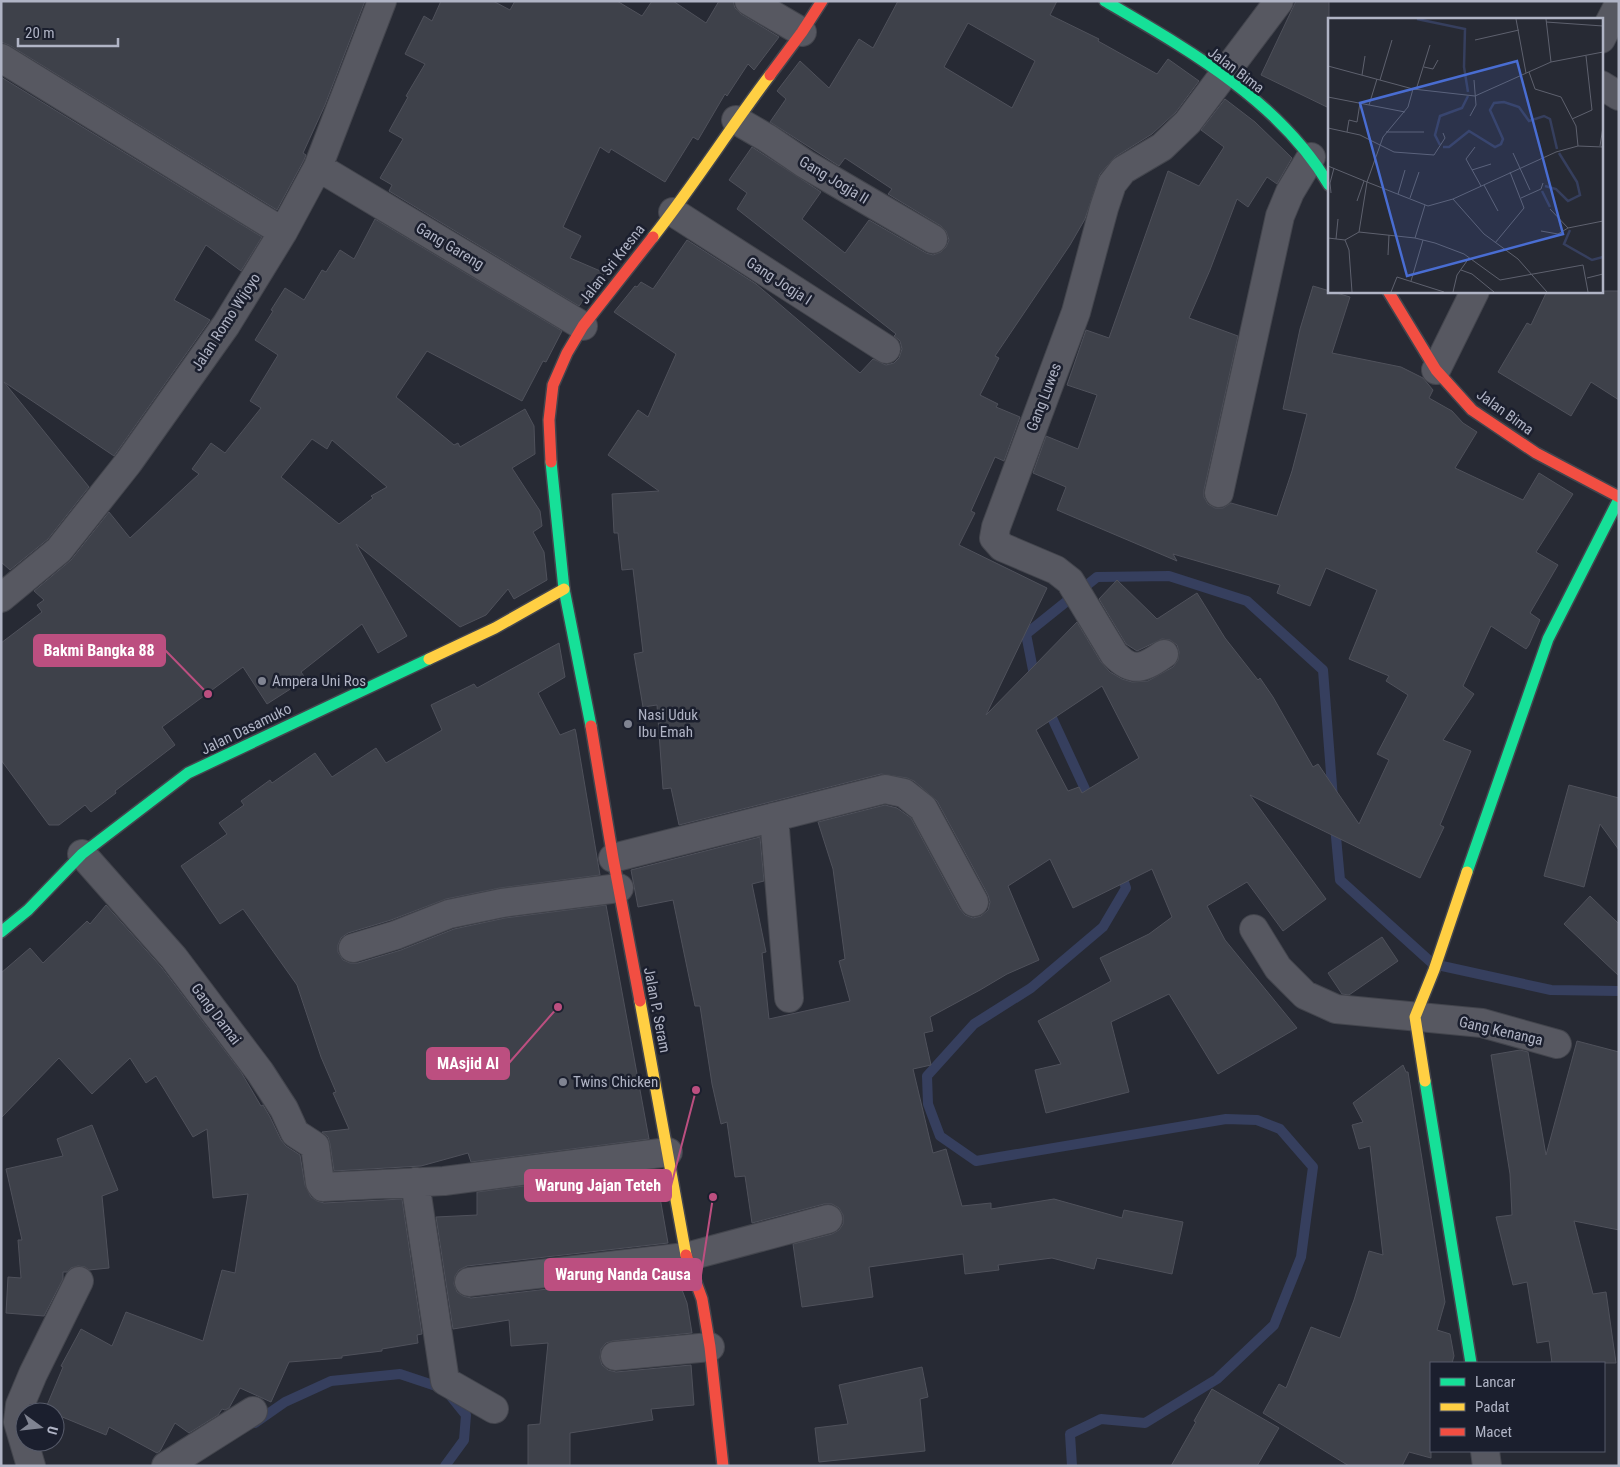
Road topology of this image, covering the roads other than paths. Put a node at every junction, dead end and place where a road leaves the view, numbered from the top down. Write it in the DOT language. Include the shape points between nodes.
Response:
graph roads {
  1 [pos="382,1"];
  2 [pos="749,1"];
  3 [pos="822,1"];
  4 [pos="1106,1"];
  5 [pos="1278,1"];
  6 [pos="1619,4"];
  7 [pos="802,32"];
  8 [pos="1602,37"];
  9 [pos="1,58"];
  10 [pos="1222,76"];
  11 [pos="1602,86"];
  12 [pos="1619,96"];
  13 [pos="736,120"];
  14 [pos="1312,157"];
  15 [pos="318,167"];
  16 [pos="1328,183"];
  17 [pos="673,212"];
  18 [pos="283,232"];
  19 [pos="933,239"];
  20 [pos="1389,292"];
  21 [pos="1475,292"];
  22 [pos="583,326"];
  23 [pos="886,349"];
  24 [pos="1436,370"];
  25 [pos="1218,493"];
  26 [pos="1616,510"];
  27 [pos="6,586"];
  28 [pos="564,589"];
  29 [pos="1164,654"];
  30 [pos="774,817"];
  31 [pos="82,854"];
  32 [pos="614,858"];
  33 [pos="619,888"];
  34 [pos="974,902"];
  35 [pos="1254,929"];
  36 [pos="1,932"];
  37 [pos="353,948"];
  38 [pos="789,998"];
  39 [pos="1415,1017"];
  40 [pos="1557,1044"];
  41 [pos="668,1152"];
  42 [pos="415,1182"];
  43 [pos="828,1219"];
  44 [pos="686,1257"];
  45 [pos="78,1281"];
  46 [pos="469,1282"];
  47 [pos="710,1347"];
  48 [pos="615,1356"];
  49 [pos="1470,1362"];
  50 [pos="494,1409"];
  51 [pos="253,1411"];
  52 [pos="1485,1452"];
  53 [pos="31,1466"];
  54 [pos="166,1466"];
  55 [pos="722,1466"];
  56 [pos="1487,1466"];
  1 -- 15 [label="street, Jalan Romo Wijoyo"];
  2 -- 7 [label="street"];
  3 -- 7 [label="main road, Jalan Sri Kresna"];
  4 -- 10 [label="main road, Jalan Bima"];
  5 -- 10 [label="street"];
  6 -- 8 [label="street"];
  7 -- 13 [label="main road, Jalan Sri Kresna"];
  9 -- 18 [label="street"];
  10 -- 14 [label="main road, Jalan Bima" via="1276,118"];
  10 -- 29 [label="street, Gang Luwes" via="1188,122 1162,147 1123,170 1112,184 1076,312 994,538 1002,547 1056,570 1070,581 1114,654 1123,663 1136,668 1148,665"];
  11 -- 12 [label="street"];
  13 -- 17 [label="main road, Jalan Sri Kresna"];
  13 -- 19 [label="street, Gang Jogja II"];
  14 -- 16 [label="main road, Jalan Bima"];
  14 -- 25 [label="street" via="1290,192 1280,216"];
  15 -- 18 [label="street, Jalan Romo Wijoyo"];
  15 -- 22 [label="street, Gang Gareng"];
  17 -- 22 [label="main road, Jalan Sri Kresna"];
  17 -- 23 [label="street, Gang Jogja I"];
  18 -- 27 [label="street, Jalan Romo Wijoyo" via="226,325 128,463 59,550"];
  20 -- 24 [label="main road, Jalan Bima"];
  21 -- 24 [label="street"];
  22 -- 28 [label="main road, Jalan Sri Kresna" via="566,353 553,385 548,420"];
  24 -- 26 [label="main road, Jalan Bima" via="1472,410"];
  26 -- 39 [label="main road" via="1548,639"];
  28 -- 31 [label="main road, Jalan Dasamuko" via="495,628 188,773"];
  28 -- 32 [label="main road, Jalan P. Seram"];
  30 -- 32 [label="street"];
  30 -- 34 [label="street" via="886,789 904,793 923,808"];
  30 -- 38 [label="street"];
  31 -- 36 [label="main road, Jalan Dasamuko" via="28,910"];
  31 -- 42 [label="street, Gang Damai" via="174,958 260,1072 296,1133 315,1146 322,1187"];
  32 -- 33 [label="main road, Jalan P. Seram"];
  33 -- 37 [label="street" via="502,903 448,914"];
  33 -- 41 [label="main road, Jalan P. Seram"];
  35 -- 39 [label="street, Gang Kenanga" via="1278,968 1305,996 1336,1010"];
  39 -- 40 [label="street, Gang Kenanga" via="1482,1024"];
  39 -- 49 [label="main road"];
  41 -- 42 [label="street"];
  41 -- 44 [label="main road, Jalan P. Seram"];
  42 -- 50 [label="street" via="445,1381"];
  43 -- 44 [label="street"];
  44 -- 46 [label="street"];
  44 -- 47 [label="main road, Jalan P. Seram" via="702,1299"];
  45 -- 53 [label="street" via="20,1405 18,1422"];
  47 -- 48 [label="street"];
  47 -- 55 [label="main road, Jalan P. Seram"];
  51 -- 54 [label="street"];
  52 -- 56 [label="street"];
}
